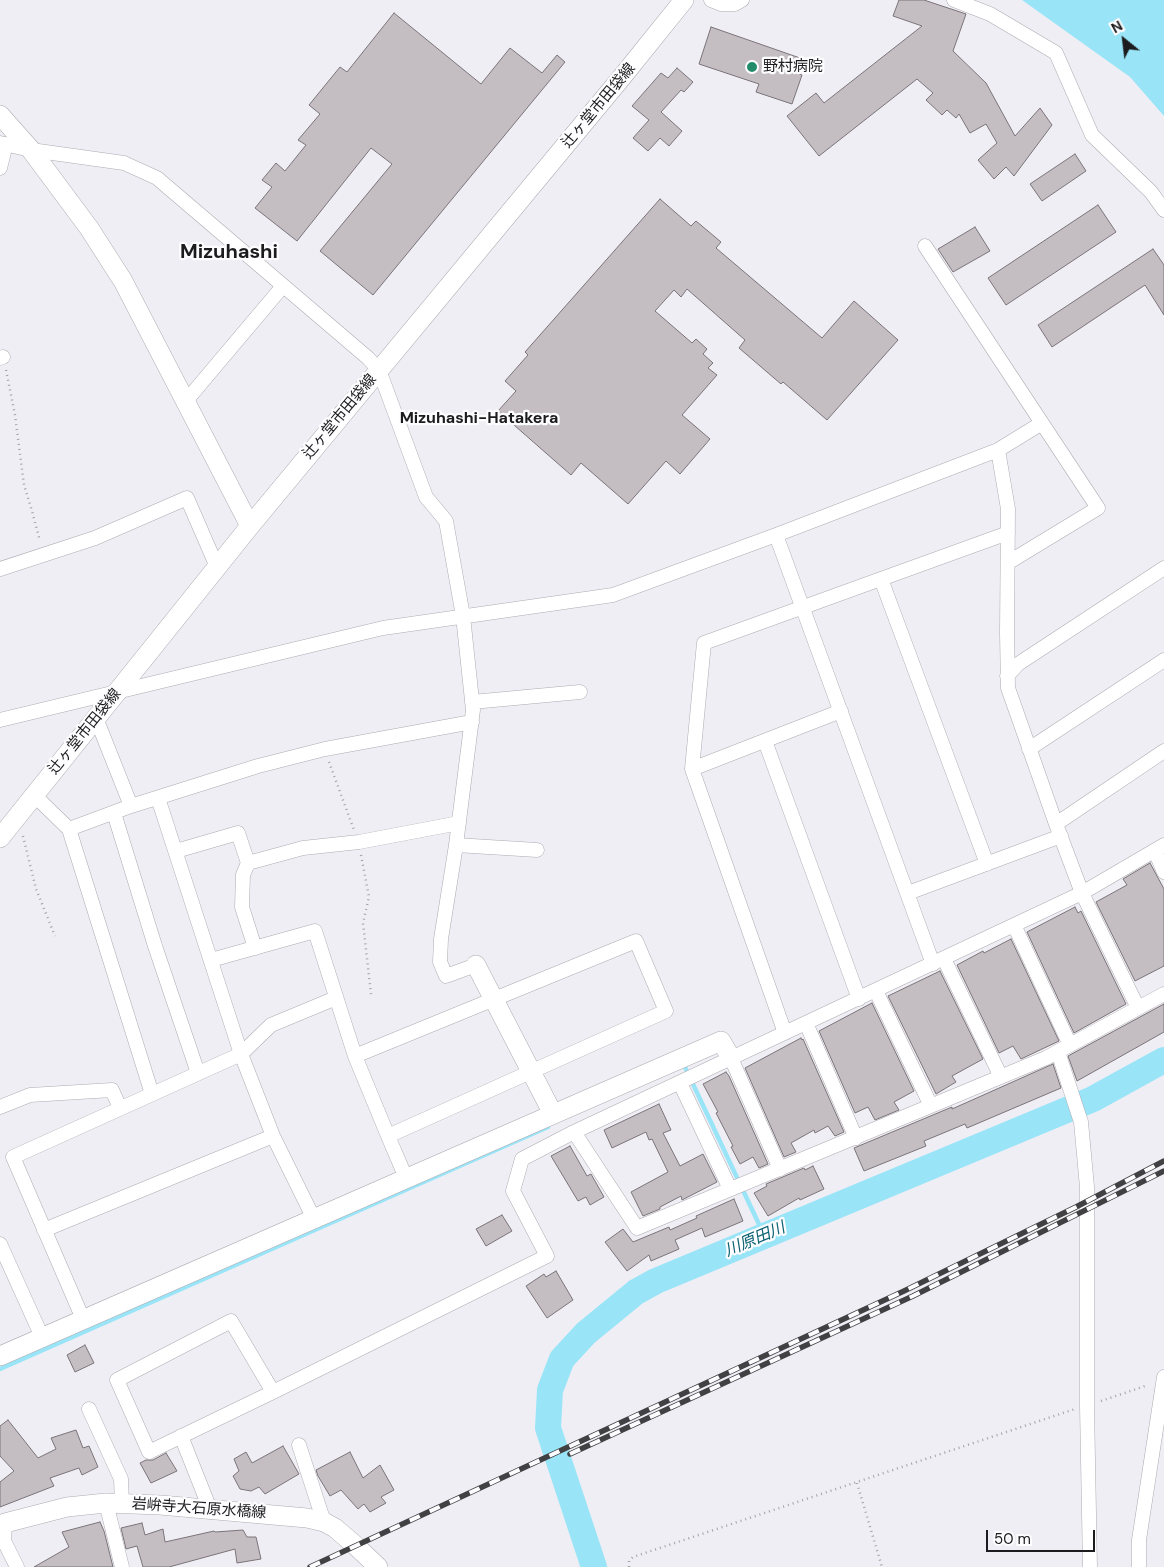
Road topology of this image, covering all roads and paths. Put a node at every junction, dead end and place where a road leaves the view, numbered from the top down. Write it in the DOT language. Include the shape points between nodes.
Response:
graph roads {
  1 [pos="684,0"];
  2 [pos="710,0"];
  3 [pos="742,0"];
  4 [pos="954,0"];
  5 [pos="0,116"];
  6 [pos="3,144"];
  7 [pos="31,150"];
  8 [pos="0,168"];
  9 [pos="1164,210"];
  10 [pos="925,246"];
  11 [pos="284,286"];
  12 [pos="2,357"];
  13 [pos="379,370"];
  14 [pos="186,401"];
  15 [pos="1042,423"];
  16 [pos="998,450"];
  17 [pos="250,526"];
  18 [pos="1008,533"];
  19 [pos="776,535"];
  20 [pos="43,556"];
  21 [pos="1009,562"];
  22 [pos="216,567"];
  23 [pos="1164,568"];
  24 [pos="0,569"];
  25 [pos="881,579"];
  26 [pos="802,607"];
  27 [pos="463,616"];
  28 [pos="1164,660"];
  29 [pos="1007,676"];
  30 [pos="580,692"];
  31 [pos="116,693"];
  32 [pos="472,702"];
  33 [pos="842,711"];
  34 [pos="96,718"];
  35 [pos="0,720"];
  36 [pos="472,722"];
  37 [pos="765,741"];
  38 [pos="325,749"];
  39 [pos="1029,749"];
  40 [pos="1164,751"];
  41 [pos="692,769"];
  42 [pos="34,795"];
  43 [pos="158,798"];
  44 [pos="131,806"];
  45 [pos="114,813"];
  46 [pos="18,815"];
  47 [pos="459,823"];
  48 [pos="69,829"];
  49 [pos="1058,830"];
  50 [pos="0,838"];
  51 [pos="358,842"];
  52 [pos="456,845"];
  53 [pos="1159,848"];
  54 [pos="537,850"];
  55 [pos="176,851"];
  56 [pos="248,863"];
  57 [pos="987,864"];
  58 [pos="1164,872"];
  59 [pos="908,893"];
  60 [pos="1082,893"];
  61 [pos="1014,925"];
  62 [pos="55,936"];
  63 [pos="255,948"];
  64 [pos="211,960"];
  65 [pos="939,962"];
  66 [pos="476,965"];
  67 [pos="876,991"];
  68 [pos="371,994"];
  69 [pos="1164,994"];
  70 [pos="336,998"];
  71 [pos="859,999"];
  72 [pos="494,1000"];
  73 [pos="1138,1008"];
  74 [pos="806,1023"];
  75 [pos="785,1033"];
  76 [pos="1064,1049"];
  77 [pos="241,1054"];
  78 [pos="355,1056"];
  79 [pos="731,1058"];
  80 [pos="531,1071"];
  81 [pos="198,1073"];
  82 [pos="1001,1077"];
  83 [pos="680,1082"];
  84 [pos="152,1094"];
  85 [pos="931,1106"];
  86 [pos="0,1108"];
  87 [pos="120,1108"];
  88 [pos="553,1114"];
  89 [pos="574,1132"];
  90 [pos="272,1136"];
  91 [pos="388,1136"];
  92 [pos="856,1138"];
  93 [pos="780,1169"];
  94 [pos="406,1178"];
  95 [pos="730,1190"];
  96 [pos="314,1219"];
  97 [pos="44,1230"];
  98 [pos="0,1244"];
  99 [pos="83,1319"];
  100 [pos="42,1337"];
  101 [pos="0,1356"];
  102 [pos="1164,1378"];
  103 [pos="273,1392"];
  104 [pos="1087,1406"];
  105 [pos="89,1409"];
  106 [pos="181,1436"];
  107 [pos="299,1444"];
  108 [pos="857,1482"];
  109 [pos="114,1504"];
  110 [pos="210,1509"];
  111 [pos="2,1522"];
  112 [pos="324,1522"];
  113 [pos="16,1567"];
  114 [pos="122,1567"];
  115 [pos="378,1567"];
  116 [pos="630,1567"];
  117 [pos="882,1567"];
  118 [pos="1090,1567"];
  119 [pos="1139,1567"];
  1 -- 13 [label="main road, 辻ヶ堂市田袋線"];
  2 -- 3 [label="street" via="721,4 735,4"];
  4 -- 9 [label="street" via="990,14 1056,53 1092,135 1151,192"];
  5 -- 7 [label="main road"];
  6 -- 7 [label="street"];
  6 -- 8 [label="street"];
  7 -- 11 [label="street" via="124,163 157,178"];
  7 -- 14 [label="main road" via="89,228 123,281"];
  10 -- 15 [label="street"];
  11 -- 13 [label="street"];
  11 -- 14 [label="street"];
  12 -- 20 [label="path" via="15,415 24,485"];
  13 -- 17 [label="main road, 辻ヶ堂市田袋線"];
  13 -- 27 [label="street" via="426,497 446,521"];
  14 -- 17 [label="main road"];
  15 -- 16 [label="street"];
  15 -- 21 [label="street" via="1098,508"];
  16 -- 18 [label="street" via="1008,509"];
  16 -- 19 [label="street"];
  17 -- 22 [label="main road, 辻ヶ堂市田袋線"];
  18 -- 21 [label="street"];
  18 -- 25 [label="street"];
  19 -- 26 [label="street"];
  19 -- 27 [label="street" via="613,595"];
  20 -- 22 [label="street" via="187,498"];
  20 -- 24 [label="street"];
  21 -- 29 [label="street"];
  22 -- 31 [label="main road, 辻ヶ堂市田袋線"];
  23 -- 29 [label="street" via="1018,664"];
  25 -- 26 [label="street"];
  25 -- 57 [label="street"];
  26 -- 33 [label="street"];
  26 -- 41 [label="street" via="704,642"];
  27 -- 31 [label="street" via="383,628"];
  27 -- 32 [label="street"];
  28 -- 39 [label="street"];
  29 -- 39 [label="street" via="1008,688"];
  30 -- 32 [label="street"];
  31 -- 34 [label="main road, 辻ヶ堂市田袋線"];
  31 -- 35 [label="street"];
  32 -- 36 [label="street"];
  33 -- 37 [label="street"];
  33 -- 59 [label="street"];
  34 -- 42 [label="main road, 辻ヶ堂市田袋線"];
  34 -- 44 [label="street"];
  36 -- 38 [label="street"];
  36 -- 47 [label="street"];
  37 -- 41 [label="street"];
  37 -- 71 [label="street"];
  38 -- 43 [label="street" via="258,766"];
  38 -- 51 [label="path"];
  39 -- 49 [label="street"];
  40 -- 49 [label="street"];
  41 -- 75 [label="street"];
  42 -- 46 [label="main road, 辻ヶ堂市田袋線"];
  42 -- 48 [label="street"];
  43 -- 44 [label="street"];
  43 -- 55 [label="street"];
  44 -- 45 [label="street"];
  45 -- 48 [label="street"];
  45 -- 81 [label="street"];
  46 -- 50 [label="main road, 辻ヶ堂市田袋線"];
  46 -- 62 [label="path" via="36,889"];
  47 -- 51 [label="street"];
  47 -- 52 [label="street"];
  48 -- 84 [label="street"];
  49 -- 57 [label="street"];
  49 -- 60 [label="street"];
  51 -- 56 [label="street" via="303,848"];
  51 -- 68 [label="path" via="370,897 364,923"];
  52 -- 54 [label="street"];
  52 -- 66 [label="street" via="440,962 446,976"];
  53 -- 58 [label="street"];
  53 -- 60 [label="street"];
  55 -- 56 [label="street" via="238,833"];
  55 -- 64 [label="street"];
  56 -- 63 [label="street" via="243,875 242,907"];
  57 -- 59 [label="street"];
  59 -- 65 [label="street"];
  60 -- 61 [label="street"];
  60 -- 73 [label="street"];
  61 -- 65 [label="street"];
  61 -- 76 [label="street"];
  63 -- 64 [label="street"];
  63 -- 70 [label="street" via="315,931"];
  64 -- 77 [label="street"];
  65 -- 67 [label="street"];
  65 -- 82 [label="street"];
  66 -- 72 [label="main road"];
  67 -- 71 [label="street"];
  67 -- 85 [label="street"];
  69 -- 73 [label="street"];
  70 -- 77 [label="street" via="271,1025"];
  70 -- 78 [label="street"];
  71 -- 74 [label="street"];
  72 -- 78 [label="street"];
  72 -- 80 [label="main road"];
  72 -- 80 [label="street" via="636,941 666,1011"];
  73 -- 76 [label="street"];
  74 -- 75 [label="street"];
  74 -- 92 [label="street"];
  75 -- 79 [label="street"];
  76 -- 82 [label="street"];
  76 -- 104 [label="street" via="1081,1122 1087,1187"];
  77 -- 81 [label="street"];
  77 -- 90 [label="street"];
  78 -- 91 [label="street"];
  79 -- 83 [label="street"];
  79 -- 88 [label="main road" via="721,1041"];
  79 -- 93 [label="street"];
  80 -- 88 [label="main road"];
  80 -- 91 [label="street"];
  81 -- 84 [label="street"];
  82 -- 85 [label="street"];
  83 -- 89 [label="street"];
  83 -- 95 [label="street"];
  84 -- 87 [label="street"];
  85 -- 92 [label="street"];
  86 -- 87 [label="street" via="30,1095 112,1090"];
  87 -- 97 [label="street" via="12,1157"];
  88 -- 94 [label="main road"];
  89 -- 95 [label="street" via="637,1228"];
  89 -- 103 [label="street" via="522,1159 513,1191 547,1256"];
  90 -- 96 [label="street"];
  90 -- 97 [label="street"];
  91 -- 94 [label="street"];
  92 -- 93 [label="street"];
  93 -- 95 [label="street"];
  94 -- 96 [label="main road"];
  96 -- 99 [label="main road"];
  97 -- 99 [label="street"];
  98 -- 100 [label="street"];
  99 -- 100 [label="main road"];
  100 -- 101 [label="main road"];
  102 -- 104 [label="path"];
  102 -- 119 [label="street" via="1140,1540"];
  103 -- 106 [label="street"];
  103 -- 106 [label="street" via="231,1321 117,1380 149,1452"];
  104 -- 108 [label="path"];
  104 -- 118 [label="street"];
  105 -- 109 [label="street" via="121,1478"];
  106 -- 110 [label="street"];
  107 -- 112 [label="street"];
  108 -- 116 [label="path" via="633,1557 629,1561"];
  108 -- 117 [label="path"];
  109 -- 110 [label="main road, 岩峅寺大石原水橋線"];
  109 -- 111 [label="main road, 岩峅寺大石原水橋線" via="67,1507"];
  109 -- 114 [label="street"];
  110 -- 112 [label="main road, 岩峅寺大石原水橋線"];
  111 -- 113 [label="street" via="4,1541"];
  112 -- 115 [label="main road, 岩峅寺大石原水橋線"];
}
